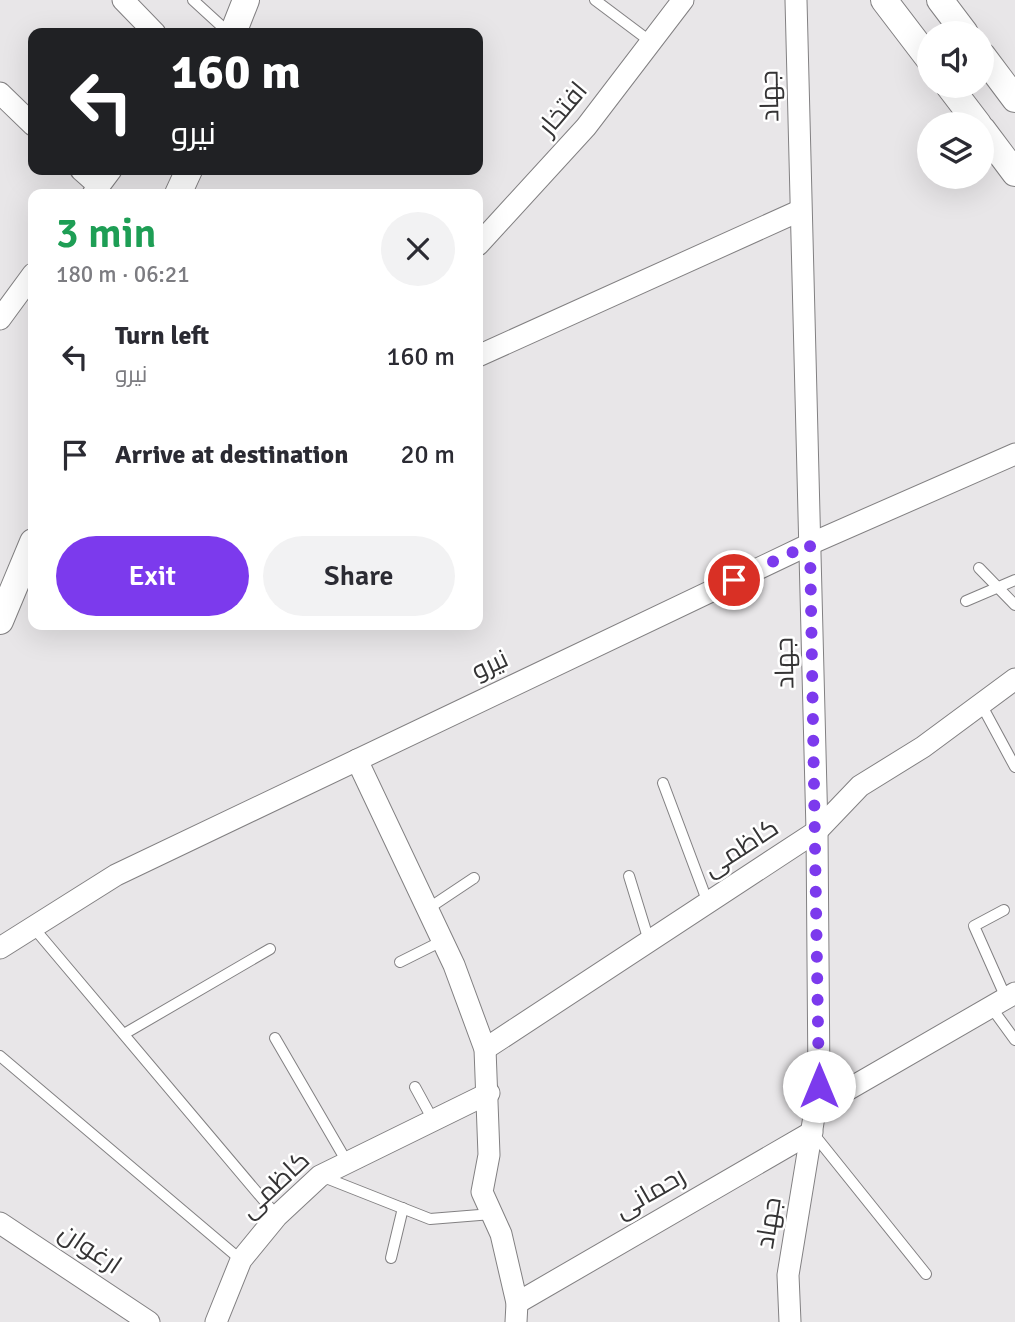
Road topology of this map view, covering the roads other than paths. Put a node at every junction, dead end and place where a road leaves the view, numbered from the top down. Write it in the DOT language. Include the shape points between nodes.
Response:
graph roads {
  1 [pos="123,0"];
  2 [pos="193,0"];
  3 [pos="246,0"];
  4 [pos="595,0"];
  5 [pos="683,0"];
  6 [pos="796,0"];
  7 [pos="884,0"];
  8 [pos="940,0"];
  9 [pos="956,21"];
  10 [pos="150,28"];
  11 [pos="225,28"];
  12 [pos="233,28"];
  13 [pos="651,42"];
  14 [pos="917,43"];
  15 [pos="994,69"];
  16 [pos="1013,92"];
  17 [pos="0,93"];
  18 [pos="958,98"];
  19 [pos="969,112"];
  20 [pos="28,120"];
  21 [pos="994,145"];
  22 [pos="1015,173"];
  23 [pos="799,211"];
  24 [pos="483,240"];
  25 [pos="28,280"];
  26 [pos="1,314"];
  27 [pos="483,354"];
  28 [pos="1015,454"];
  29 [pos="810,544"];
  30 [pos="28,560"];
  31 [pos="979,568"];
  32 [pos="1015,580"];
  33 [pos="999,589"];
  34 [pos="966,601"];
  35 [pos="1015,605"];
  36 [pos="0,621"];
  37 [pos="1015,679"];
  38 [pos="981,704"];
  39 [pos="357,760"];
  40 [pos="1015,767"];
  41 [pos="663,783"];
  42 [pos="817,831"];
  43 [pos="629,876"];
  44 [pos="474,878"];
  45 [pos="708,903"];
  46 [pos="426,910"];
  47 [pos="1003,910"];
  48 [pos="33,927"];
  49 [pos="442,941"];
  50 [pos="649,941"];
  51 [pos="0,948"];
  52 [pos="270,949"];
  53 [pos="400,962"];
  54 [pos="1004,999"];
  55 [pos="124,1034"];
  56 [pos="275,1038"];
  57 [pos="1015,1040"];
  58 [pos="485,1049"];
  59 [pos="0,1056"];
  60 [pos="415,1087"];
  61 [pos="489,1093"];
  62 [pos="816,1108"];
  63 [pos="433,1120"];
  64 [pos="811,1132"];
  65 [pos="347,1162"];
  66 [pos="320,1176"];
  67 [pos="403,1208"];
  68 [pos="492,1214"];
  69 [pos="277,1216"];
  70 [pos="0,1223"];
  71 [pos="391,1258"];
  72 [pos="241,1260"];
  73 [pos="926,1274"];
  74 [pos="517,1313"];
  75 [pos="149,1322"];
  76 [pos="216,1322"];
  77 [pos="790,1322"];
  1 -- 10 [label="street"];
  2 -- 11 [label="lane"];
  3 -- 12 [label="street"];
  4 -- 13 [label="lane"];
  5 -- 13 [label="street, افتخار"];
  6 -- 23 [label="street, جهاد"];
  7 -- 14 [label="street"];
  8 -- 9 [label="street"];
  13 -- 24 [label="street, افتخار" via="586,127"];
  15 -- 16 [label="street"];
  17 -- 20 [label="street"];
  18 -- 19 [label="street"];
  21 -- 22 [label="street"];
  23 -- 27 [label="street"];
  23 -- 29 [label="street, جهاد"];
  25 -- 26 [label="street"];
  28 -- 29 [label="street, نیرو"];
  29 -- 39 [label="street, نیرو"];
  29 -- 42 [label="street, جهاد"];
  30 -- 36 [label="street"];
  31 -- 33 [label="lane"];
  32 -- 33 [label="lane"];
  33 -- 34 [label="lane"];
  33 -- 35 [label="lane"];
  37 -- 38 [label="street, کاظمی"];
  38 -- 40 [label="lane"];
  38 -- 42 [label="street, کاظمی" via="860,786"];
  39 -- 46 [label="street"];
  39 -- 48 [label="street, نیرو" via="116,875"];
  41 -- 45 [label="lane"];
  42 -- 45 [label="street, کاظمی"];
  42 -- 62 [label="street, جهاد"];
  43 -- 50 [label="lane"];
  44 -- 46 [label="lane"];
  45 -- 50 [label="street, کاظمی"];
  46 -- 49 [label="street"];
  47 -- 54 [label="lane" via="974,926"];
  48 -- 51 [label="street, نیرو"];
  48 -- 55 [label="lane"];
  49 -- 53 [label="lane"];
  49 -- 58 [label="street"];
  50 -- 58 [label="street, کاظمی"];
  52 -- 55 [label="lane"];
  54 -- 57 [label="lane"];
  54 -- 62 [label="street"];
  55 -- 69 [label="lane"];
  56 -- 65 [label="lane"];
  58 -- 61 [label="street"];
  59 -- 72 [label="lane"];
  60 -- 63 [label="lane"];
  61 -- 63 [label="street, کاظمی"];
  61 -- 68 [label="street" via="489,1155 482,1192"];
  62 -- 64 [label="street, جهاد"];
  63 -- 65 [label="street, کاظمی"];
  64 -- 73 [label="lane"];
  64 -- 74 [label="street, رحمانی"];
  64 -- 77 [label="street, جهاد" via="789,1275"];
  65 -- 66 [label="street, کاظمی"];
  66 -- 67 [label="lane"];
  66 -- 69 [label="street, کاظمی"];
  67 -- 68 [label="lane" via="429,1219"];
  67 -- 71 [label="lane"];
  68 -- 74 [label="street" via="501,1234"];
  69 -- 72 [label="street, کاظمی"];
  70 -- 75 [label="street, ارغوان"];
  72 -- 76 [label="street, کاظمی"];
}
